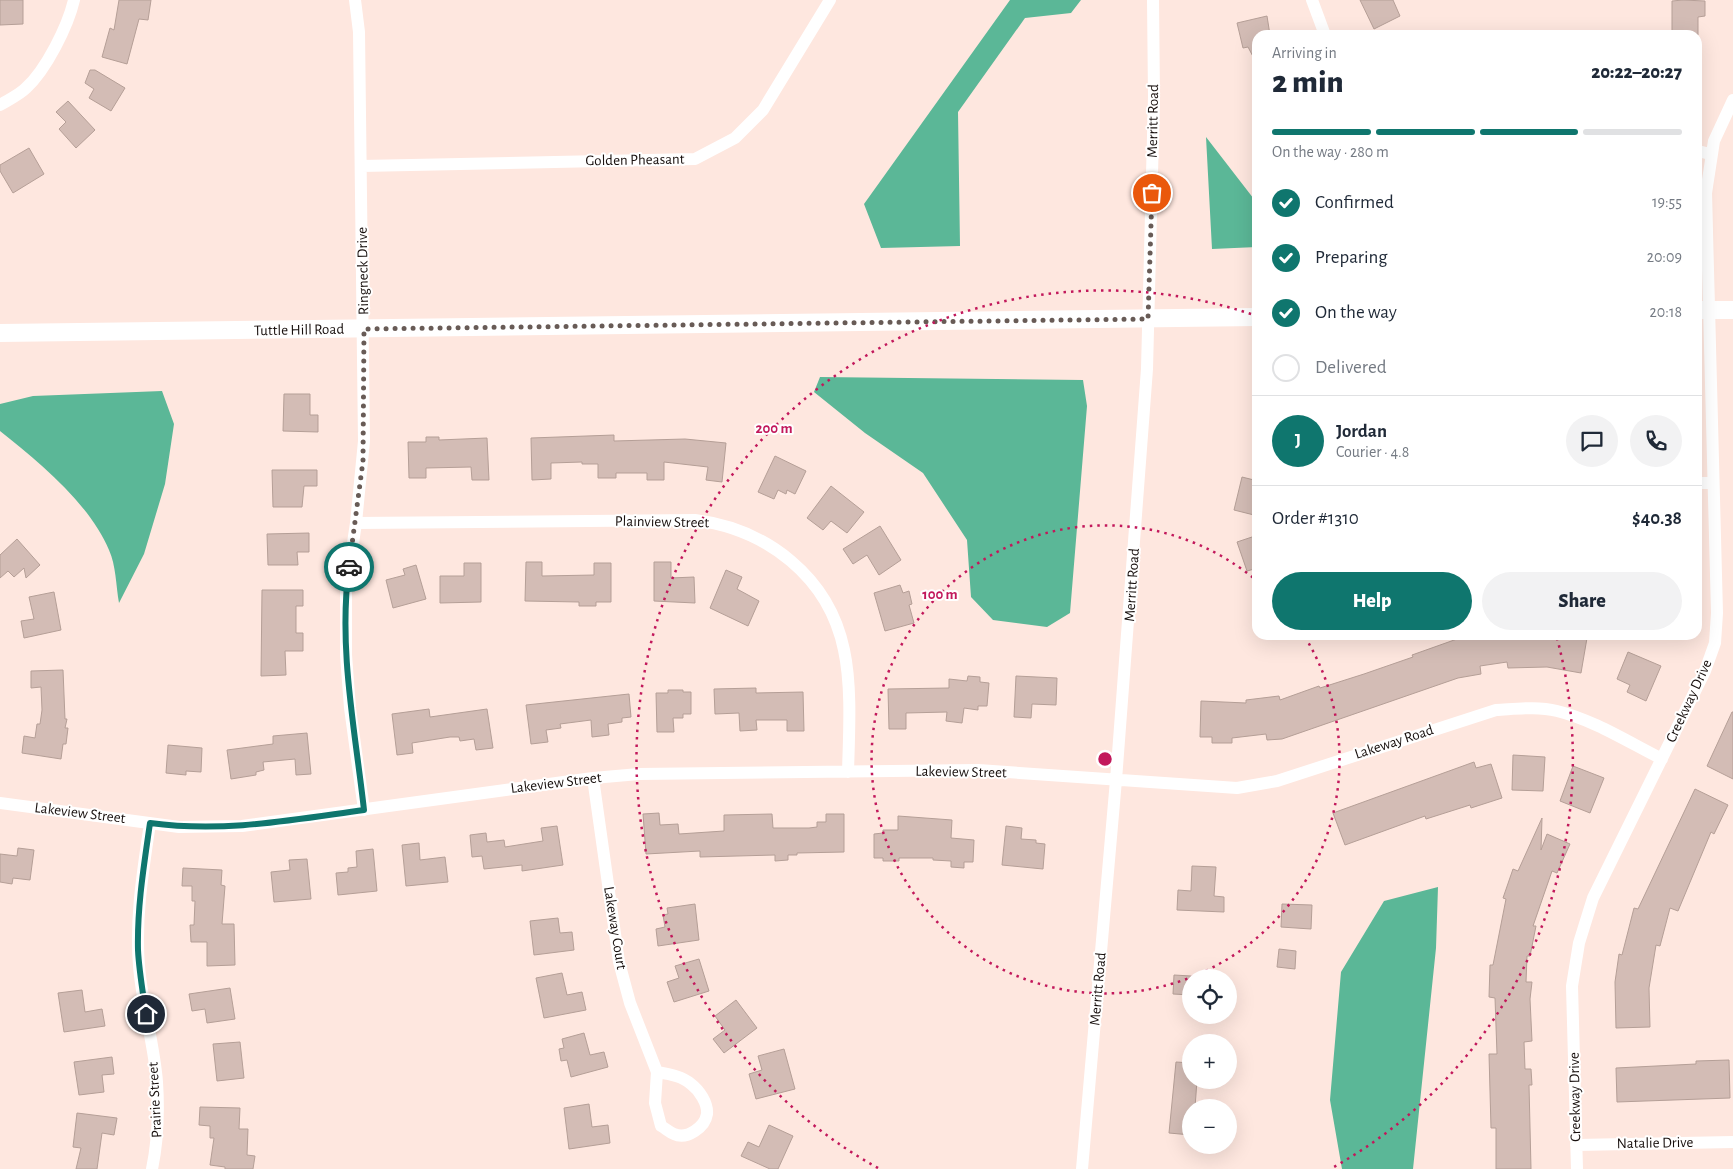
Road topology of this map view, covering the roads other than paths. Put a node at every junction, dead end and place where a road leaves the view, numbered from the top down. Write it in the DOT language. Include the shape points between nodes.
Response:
graph roads {
  1 [pos="74,0"];
  2 [pos="355,0"];
  3 [pos="830,0"];
  4 [pos="1153,0"];
  5 [pos="1312,0"];
  6 [pos="1323,30"];
  7 [pos="1733,100"];
  8 [pos="0,105"];
  9 [pos="1704,152"];
  10 [pos="361,166"];
  11 [pos="1703,310"];
  12 [pos="1733,310"];
  13 [pos="1252,317"];
  14 [pos="1148,319"];
  15 [pos="364,329"];
  16 [pos="0,333"];
  17 [pos="1713,483"];
  18 [pos="1702,484"];
  19 [pos="356,523"];
  20 [pos="1662,759"];
  21 [pos="848,772"];
  22 [pos="594,778"];
  23 [pos="1116,780"];
  24 [pos="0,803"];
  25 [pos="364,810"];
  26 [pos="150,823"];
  27 [pos="658,1072"];
  28 [pos="1733,1142"];
  29 [pos="1576,1145"];
  30 [pos="152,1169"];
  31 [pos="1082,1169"];
  32 [pos="1577,1169"];
  1 -- 8 [label="street" via="52,53 26,88"];
  2 -- 10 [label="street, Ringneck Drive" via="359,32"];
  3 -- 10 [label="street, Golden Pheasant" via="763,110 735,138 695,159"];
  4 -- 14 [label="street, Merritt Road"];
  5 -- 6 [label="street"];
  7 -- 9 [label="street, Creekway Drive"];
  9 -- 11 [label="street, Creekway Drive"];
  10 -- 15 [label="street, Ringneck Drive"];
  11 -- 12 [label="main road"];
  11 -- 17 [label="street, Creekway Drive"];
  13 -- 14 [label="main road, Tuttle Hill Road"];
  14 -- 15 [label="main road, Tuttle Hill Road"];
  14 -- 23 [label="street, Merritt Road"];
  15 -- 16 [label="main road, Tuttle Hill Road"];
  15 -- 19 [label="street, Ringneck Drive" via="364,441"];
  17 -- 18 [label="street"];
  17 -- 20 [label="street, Creekway Drive" via="1715,643 1706,671"];
  19 -- 21 [label="street, Plainview Street" via="695,520 716,523 756,537 799,567 821,594 835,621 846,662"];
  19 -- 25 [label="street, Ringneck Drive" via="346,590 346,655"];
  20 -- 23 [label="street, Lakeway Road" via="1591,723 1556,711 1529,708 1496,710 1470,717 1277,781 1237,788"];
  20 -- 29 [label="street, Creekway Drive" via="1593,898 1579,942 1572,986"];
  21 -- 22 [label="street, Lakeview Street" via="639,774"];
  21 -- 23 [label="street, Lakeview Street" via="978,770"];
  22 -- 25 [label="street, Lakeview Street"];
  22 -- 27 [label="street, Lakeway Court" via="619,962 630,1002"];
  23 -- 31 [label="street, Merritt Road"];
  24 -- 26 [label="street, Lakeview Street"];
  25 -- 26 [label="street, Lakeview Street" via="242,826 198,828"];
  26 -- 30 [label="street, Prairie Street" via="141,878 138,928 139,967 157,1082 158,1140"];
  27 -- 27 [label="street, Lakeway Court" via="655,1103 661,1126 675,1135 690,1134 702,1125 707,1114 704,1099 690,1083"];
  28 -- 29 [label="street, Natalie Drive"];
  29 -- 32 [label="street, Creekway Drive"];
}
